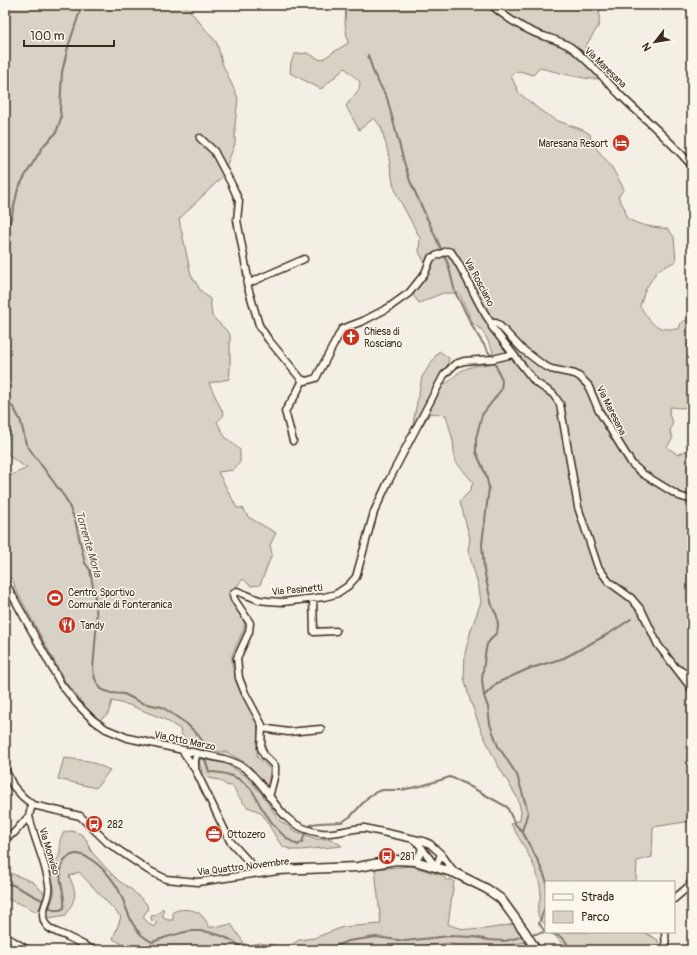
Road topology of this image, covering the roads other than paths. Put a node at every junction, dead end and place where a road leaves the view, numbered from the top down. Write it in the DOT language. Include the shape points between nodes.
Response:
graph roads {
  1 [pos="491,5"];
  2 [pos="200,138"];
  3 [pos="692,166"];
  4 [pos="304,259"];
  5 [pos="247,284"];
  6 [pos="491,324"];
  7 [pos="513,354"];
  8 [pos="303,380"];
  9 [pos="293,441"];
  10 [pos="692,500"];
  11 [pos="5,582"];
  12 [pos="313,599"];
  13 [pos="336,631"];
  14 [pos="673,667"];
  15 [pos="692,677"];
  16 [pos="692,689"];
  17 [pos="262,728"];
  18 [pos="321,729"];
  19 [pos="182,750"];
  20 [pos="198,753"];
  21 [pos="5,769"];
  22 [pos="196,769"];
  23 [pos="269,798"];
  24 [pos="33,805"];
  25 [pos="29,816"];
  26 [pos="5,838"];
  27 [pos="411,838"];
  28 [pos="422,848"];
  29 [pos="441,854"];
  30 [pos="415,861"];
  31 [pos="436,867"];
  32 [pos="259,873"];
  33 [pos="455,874"];
  34 [pos="692,880"];
  35 [pos="675,898"];
  36 [pos="665,933"];
  37 [pos="5,936"];
  38 [pos="28,950"];
  39 [pos="93,950"];
  40 [pos="536,950"];
  41 [pos="666,950"];
  1 -- 3 [label="street, Via Maresana" via="520,26 570,47 679,150"];
  2 -- 5 [label="street" via="214,151 238,201 237,220"];
  4 -- 5 [label="street"];
  5 -- 8 [label="street" via="259,325"];
  6 -- 7 [label="street, Via Rosciano"];
  6 -- 8 [label="street, Via Rosciano" via="457,260 447,251 431,258 425,273 409,293 388,308 342,329 316,378"];
  6 -- 10 [label="street, Via Maresana" via="493,322 499,325 522,349 543,365 580,377 588,385 599,411 632,464 643,474 679,496"];
  7 -- 12 [label="street, Via Pasinetti" via="493,360 454,364 444,375 388,480 374,512 356,577 336,594"];
  7 -- 14 [label="street, Via Rosciano" via="535,382 553,394 560,404 578,508 598,567 609,582 631,598 642,611 658,645"];
  8 -- 9 [label="street" via="285,411"];
  11 -- 19 [label="street, Via Otto Marzo" via="62,684 85,713 106,729 119,735"];
  12 -- 13 [label="street" via="314,632"];
  12 -- 17 [label="street, Via Pasinetti" via="283,602 259,600 242,592 233,594 250,623 249,632 237,658 239,678"];
  14 -- 15 [label="street"];
  14 -- 16 [label="street, Via Rosciano"];
  17 -- 18 [label="street" via="288,732"];
  17 -- 23 [label="street, Via Pasinetti" via="261,748 275,766"];
  19 -- 20 [label="street, Via Otto Marzo"];
  19 -- 22 [label="street"];
  20 -- 22 [label="street" via="195,760"];
  20 -- 23 [label="street, Via Otto Marzo" via="234,762 254,777"];
  21 -- 24 [label="street, Via Quattro Novembre" via="13,786"];
  22 -- 32 [label="street" via="230,841"];
  23 -- 27 [label="street, Via Otto Marzo" via="282,814 299,827 310,831 334,833 364,828"];
  24 -- 25 [label="street"];
  24 -- 32 [label="street, Via Quattro Novembre" via="80,816 108,843 166,879 198,882"];
  25 -- 26 [label="street" via="14,833"];
  25 -- 39 [label="street, Via Monviso" via="49,885 42,918 47,927"];
  27 -- 28 [label="street"];
  27 -- 29 [label="street, Via Otto Marzo" via="430,844"];
  28 -- 30 [label="street"];
  28 -- 31 [label="street"];
  29 -- 31 [label="street"];
  29 -- 33 [label="street, Via Otto Marzo"];
  30 -- 31 [label="street, Via Quattro Novembre"];
  30 -- 32 [label="street, Via Quattro Novembre" via="396,860 358,867"];
  31 -- 33 [label="street, Via Quattro Novembre"];
  33 -- 40 [label="street, Via Quattro Novembre" via="487,889 501,899"];
  34 -- 35 [label="street"];
  36 -- 41 [label="street"];
  37 -- 38 [label="street"];
}
